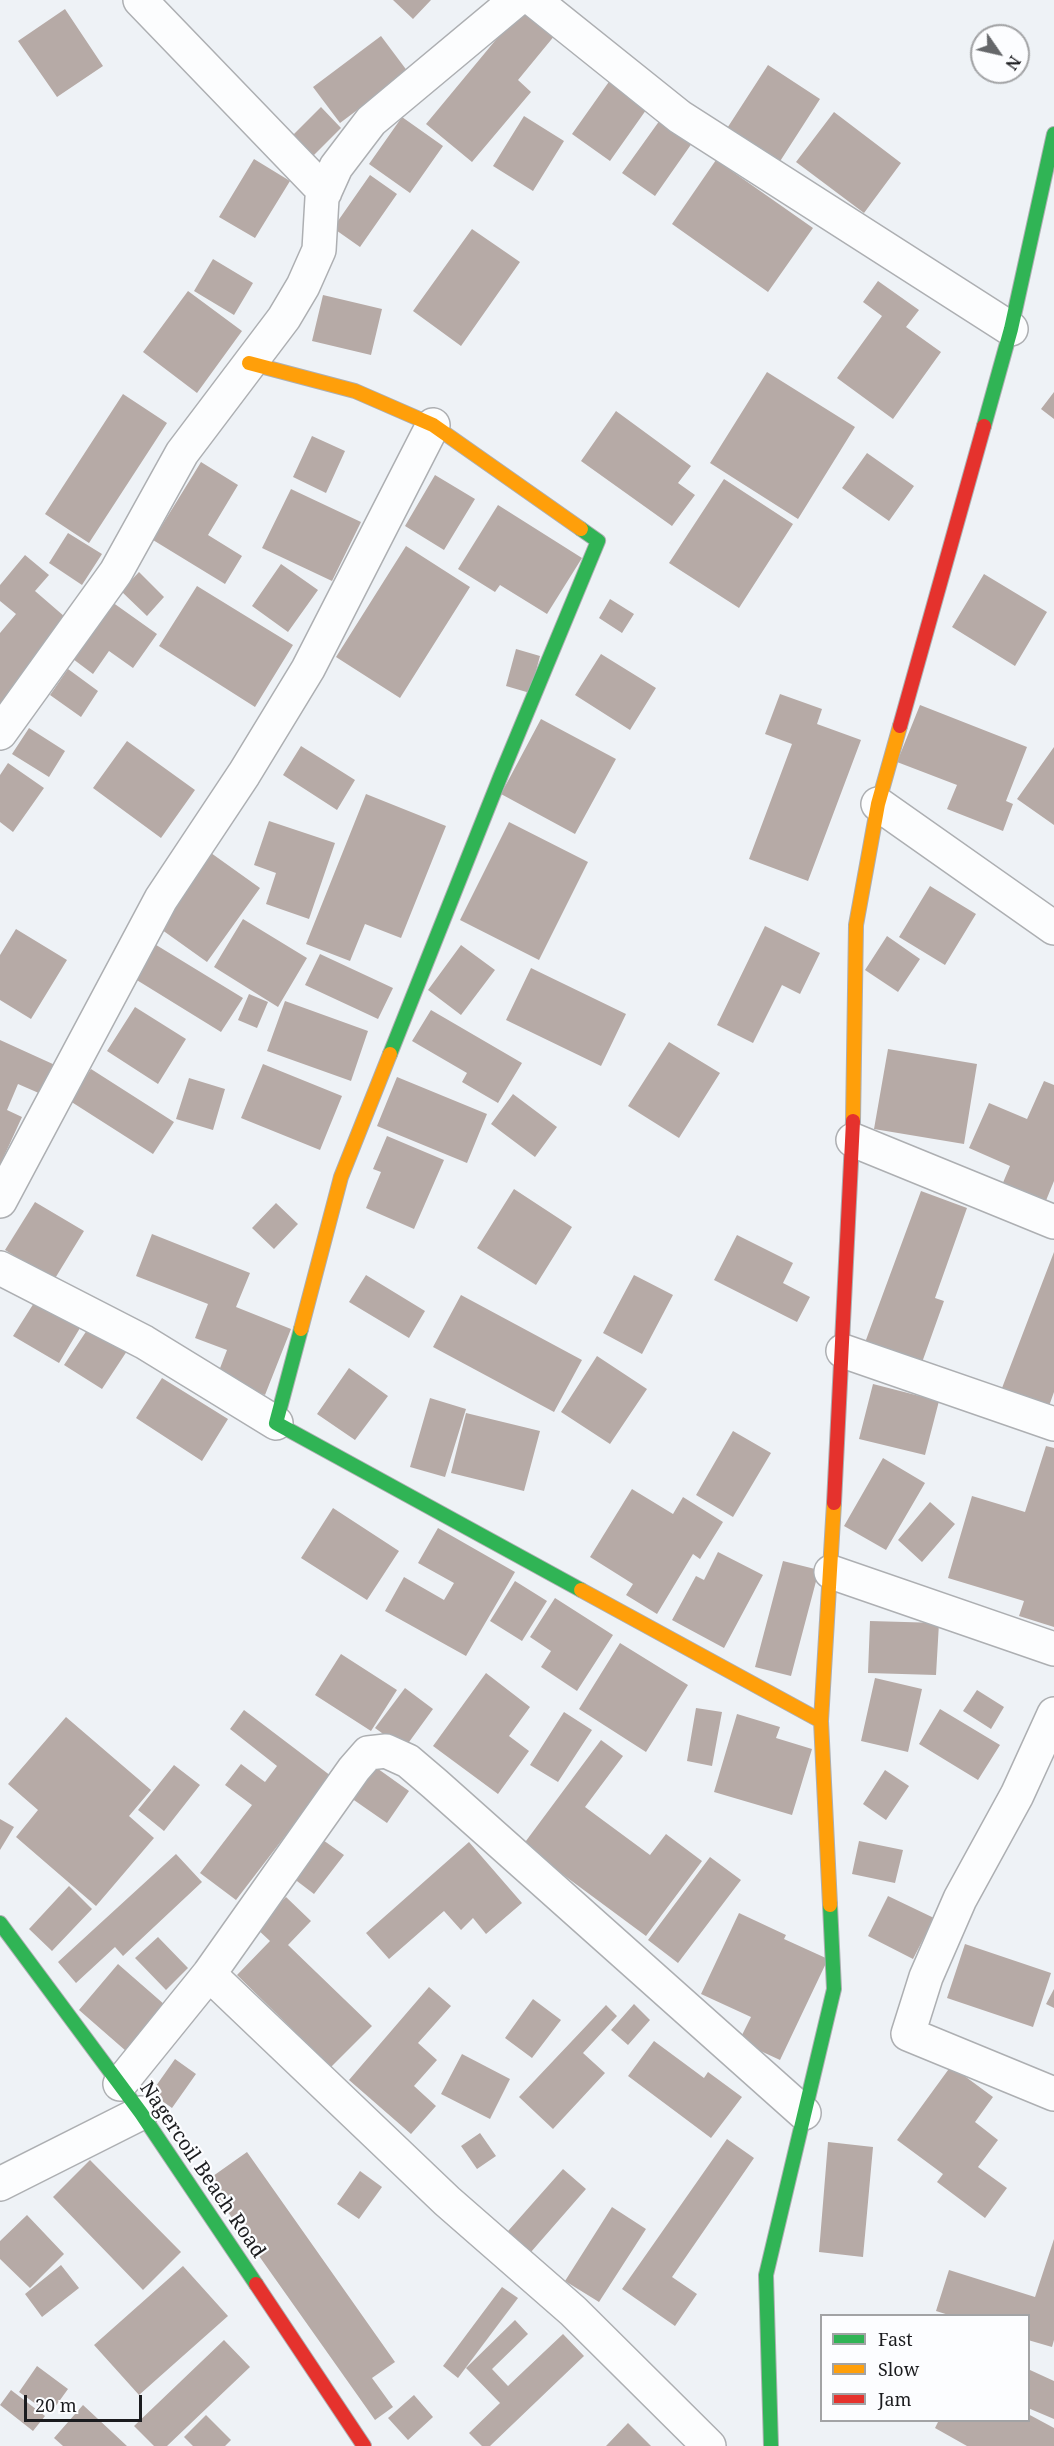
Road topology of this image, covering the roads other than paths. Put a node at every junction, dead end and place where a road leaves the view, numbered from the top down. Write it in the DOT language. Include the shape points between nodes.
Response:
graph roads {
  1 [pos="140,0"];
  2 [pos="516,0"];
  3 [pos="534,0"];
  4 [pos="1054,134"];
  5 [pos="325,192"];
  6 [pos="1011,329"];
  7 [pos="249,363"];
  8 [pos="433,425"];
  9 [pos="0,733"];
  10 [pos="878,804"];
  11 [pos="1054,928"];
  12 [pos="853,1140"];
  13 [pos="0,1201"];
  14 [pos="1054,1222"];
  15 [pos="0,1268"];
  16 [pos="843,1351"];
  17 [pos="276,1423"];
  18 [pos="1054,1424"];
  19 [pos="831,1572"];
  20 [pos="1054,1649"];
  21 [pos="1054,1714"];
  22 [pos="821,1721"];
  23 [pos="0,1923"];
  24 [pos="208,1974"];
  25 [pos="120,2084"];
  26 [pos="1054,2094"];
  27 [pos="141,2113"];
  28 [pos="804,2113"];
  29 [pos="0,2184"];
  30 [pos="364,2446"];
  31 [pos="709,2446"];
  32 [pos="771,2446"];
  1 -- 5 [label="street"];
  2 -- 5 [label="street" via="371,121 336,167"];
  3 -- 6 [label="street" via="680,117"];
  4 -- 6 [label="street"];
  5 -- 7 [label="street" via="319,250 284,318"];
  6 -- 10 [label="street"];
  7 -- 8 [label="street" via="355,391"];
  7 -- 9 [label="street" via="182,453 117,572"];
  8 -- 13 [label="street" via="308,669 161,899"];
  8 -- 17 [label="street" via="598,541 341,1177"];
  10 -- 11 [label="street"];
  10 -- 12 [label="street" via="856,925"];
  12 -- 14 [label="street"];
  12 -- 16 [label="street"];
  15 -- 17 [label="street" via="144,1342"];
  16 -- 18 [label="street"];
  16 -- 19 [label="street"];
  17 -- 22 [label="street"];
  19 -- 20 [label="street"];
  19 -- 22 [label="street"];
  21 -- 26 [label="street" via="1017,1795 960,1899 926,1977 908,2034"];
  22 -- 28 [label="street" via="834,1989"];
  23 -- 25 [label="street, Nagercoil Beach Road"];
  24 -- 25 [label="street"];
  24 -- 28 [label="street" via="354,1769 368,1753 386,1751 408,1761 435,1784"];
  24 -- 31 [label="street" via="447,2201 573,2311"];
  25 -- 27 [label="street, Nagercoil Beach Road"];
  27 -- 29 [label="street"];
  27 -- 30 [label="street, Nagercoil Beach Road"];
  28 -- 32 [label="street" via="766,2275"];
}
